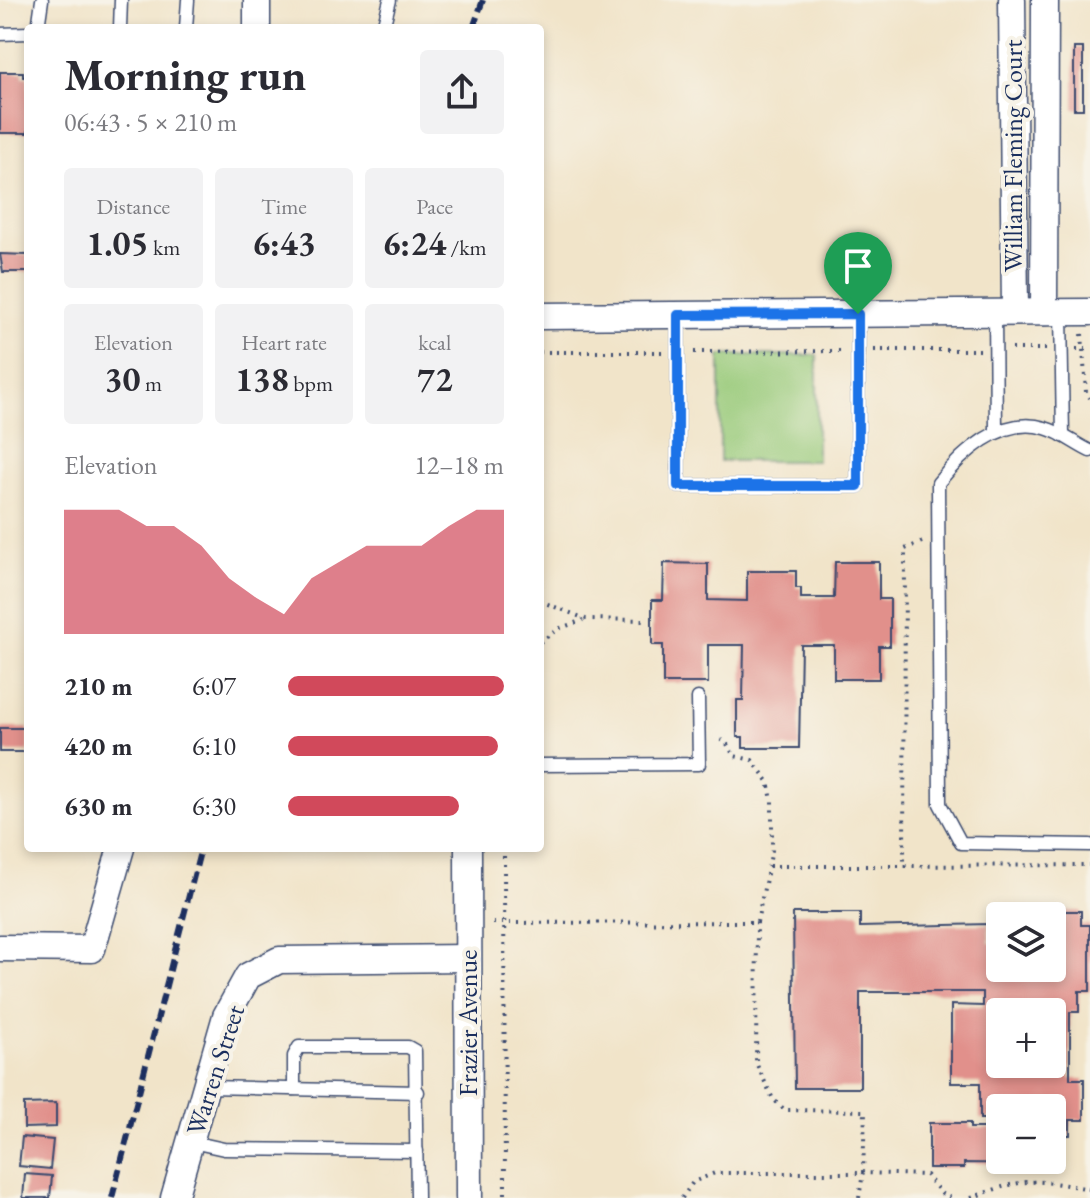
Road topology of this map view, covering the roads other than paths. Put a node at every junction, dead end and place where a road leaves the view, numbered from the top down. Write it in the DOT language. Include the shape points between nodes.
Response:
graph roads {
  1 [pos="42,0"];
  2 [pos="121,0"];
  3 [pos="188,0"];
  4 [pos="257,0"];
  5 [pos="390,0"];
  6 [pos="1012,0"];
  7 [pos="1045,0"];
  8 [pos="39,24"];
  9 [pos="120,24"];
  10 [pos="186,24"];
  11 [pos="257,24"];
  12 [pos="384,24"];
  13 [pos="24,33"];
  14 [pos="0,34"];
  15 [pos="1067,312"];
  16 [pos="1005,313"];
  17 [pos="858,314"];
  18 [pos="678,315"];
  19 [pos="544,316"];
  20 [pos="996,432"];
  21 [pos="1063,436"];
  22 [pos="1090,451"];
  23 [pos="698,698"];
  24 [pos="544,765"];
  25 [pos="1090,845"];
  26 [pos="120,852"];
  27 [pos="468,852"];
  28 [pos="0,948"];
  29 [pos="467,958"];
  30 [pos="208,1087"];
  31 [pos="294,1089"];
  32 [pos="418,1092"];
  33 [pos="192,1142"];
  34 [pos="417,1151"];
  35 [pos="174,1198"];
  36 [pos="417,1198"];
  37 [pos="469,1198"];
  1 -- 8 [label="lane"];
  2 -- 9 [label="lane"];
  3 -- 10 [label="lane"];
  4 -- 11 [label="street"];
  5 -- 12 [label="lane"];
  6 -- 16 [label="street, William Fleming Court"];
  7 -- 15 [label="street, William Fleming Court"];
  13 -- 14 [label="lane"];
  15 -- 16 [label="street"];
  15 -- 21 [label="lane"];
  16 -- 17 [label="street"];
  16 -- 20 [label="lane"];
  17 -- 18 [label="street"];
  17 -- 18 [label="lane" via="858,486 678,486"];
  18 -- 19 [label="street"];
  20 -- 21 [label="lane" via="1029,424"];
  20 -- 25 [label="lane" via="960,455 938,483 940,804 961,843"];
  21 -- 22 [label="lane"];
  23 -- 24 [label="lane" via="699,764"];
  26 -- 28 [label="street" via="92,949"];
  27 -- 29 [label="street, Frazier Avenue"];
  29 -- 30 [label="street, Warren Street" via="279,960 248,976 226,1016"];
  29 -- 37 [label="street, Frazier Avenue"];
  30 -- 31 [label="lane"];
  30 -- 33 [label="street, Warren Street"];
  31 -- 32 [label="lane"];
  31 -- 32 [label="lane" via="299,1047 408,1047 418,1058"];
  32 -- 34 [label="lane"];
  33 -- 34 [label="lane" via="224,1149"];
  33 -- 35 [label="street, Warren Street"];
  34 -- 36 [label="lane"];
}
